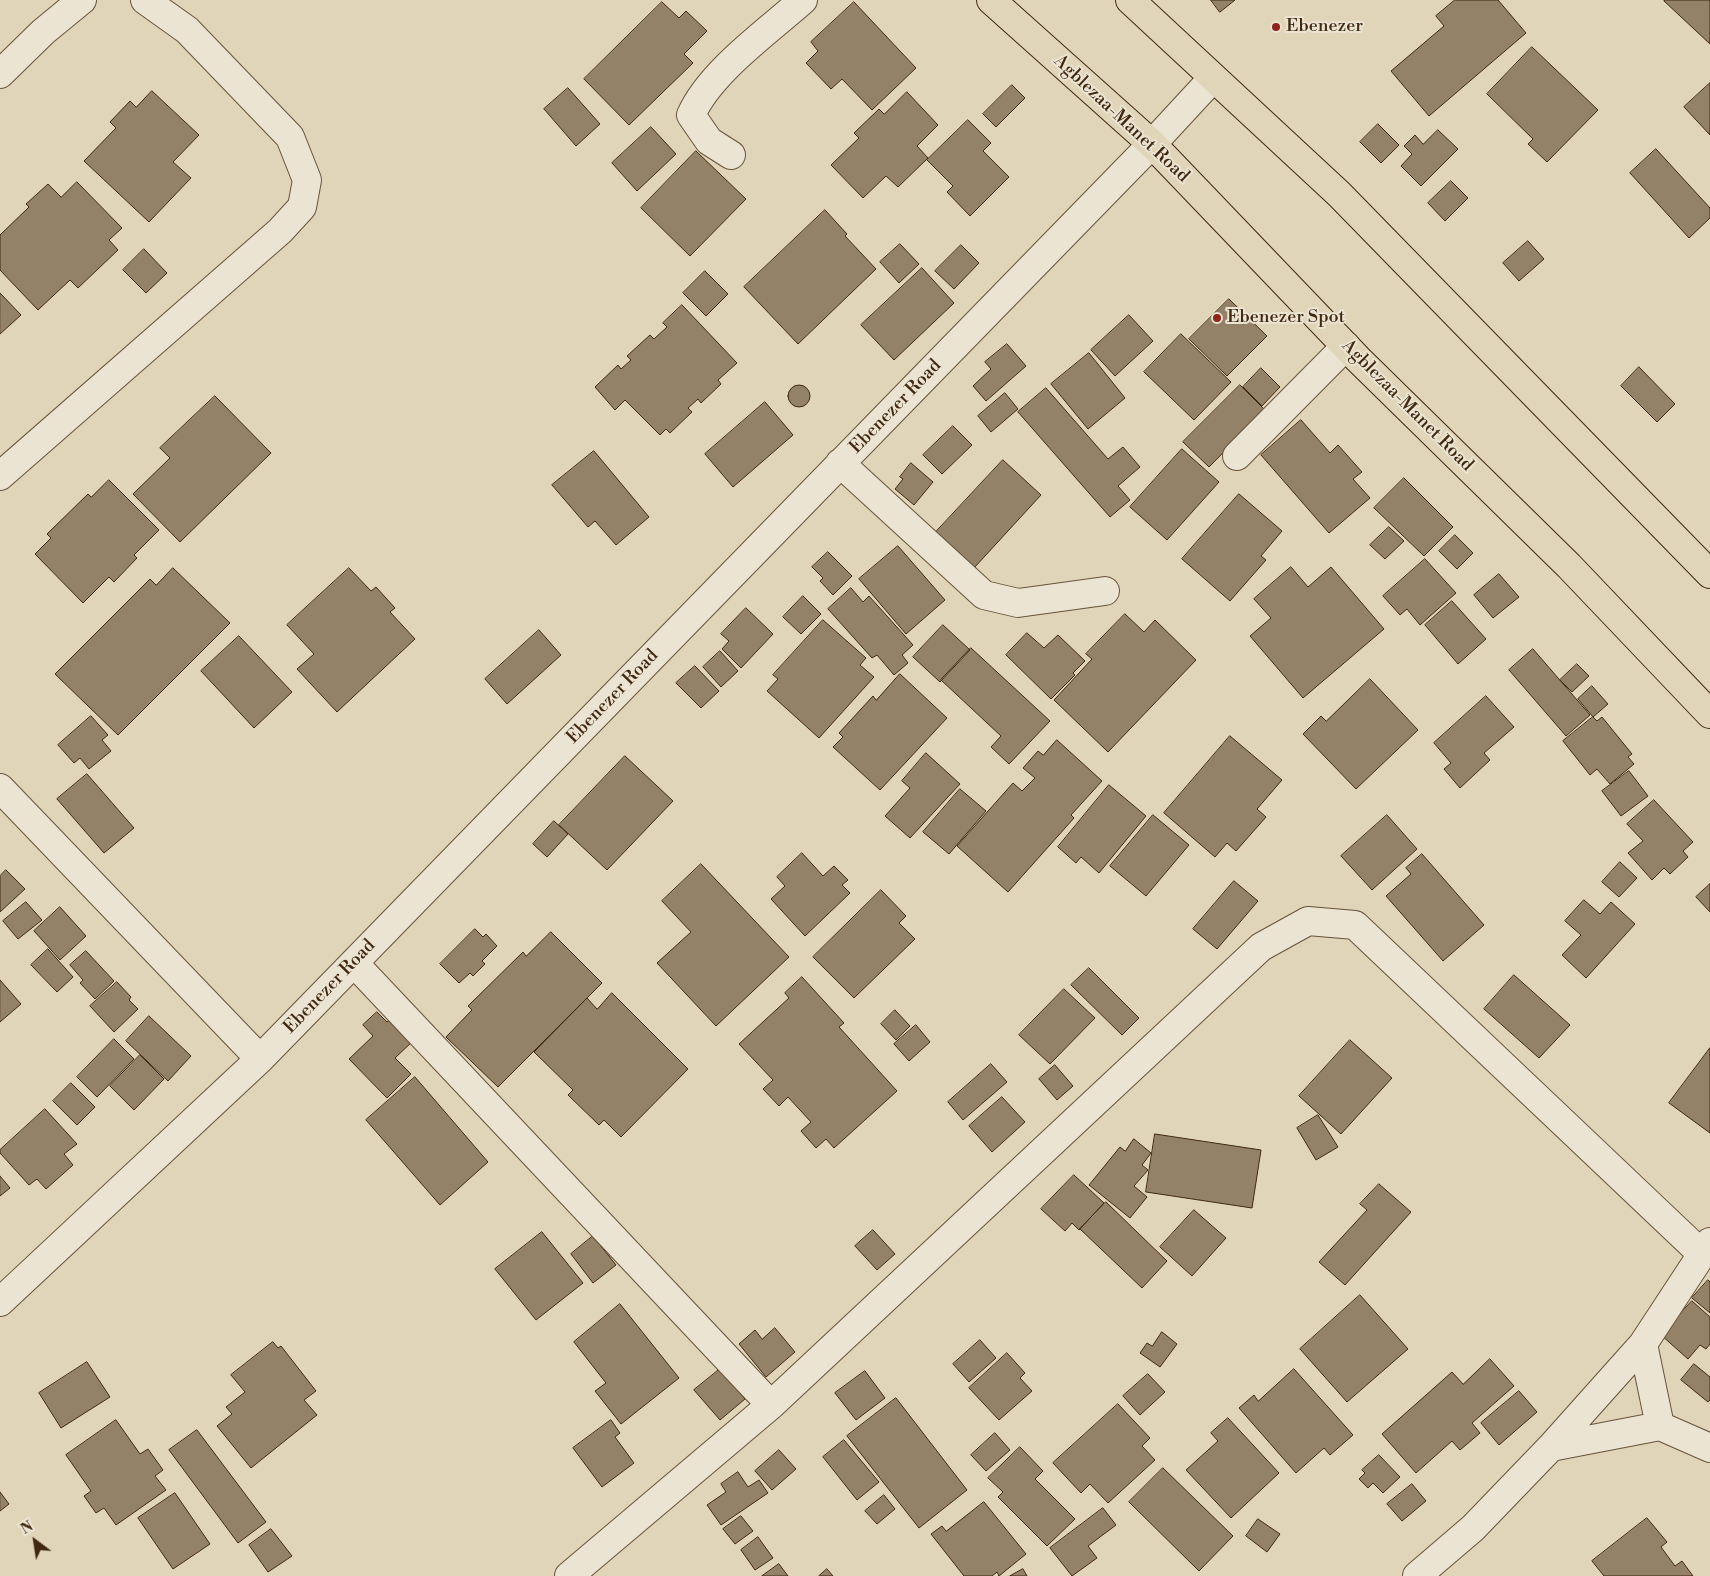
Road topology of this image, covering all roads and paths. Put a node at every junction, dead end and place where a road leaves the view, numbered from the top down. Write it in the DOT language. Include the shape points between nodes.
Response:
graph roads {
  1 [pos="82,0"];
  2 [pos="145,0"];
  3 [pos="803,0"];
  4 [pos="991,0"];
  5 [pos="1130,0"];
  6 [pos="0,74"];
  7 [pos="1213,78"];
  8 [pos="1152,144"];
  9 [pos="731,155"];
  10 [pos="1346,346"];
  11 [pos="1237,456"];
  12 [pos="840,463"];
  13 [pos="0,476"];
  14 [pos="1710,574"];
  15 [pos="1105,591"];
  16 [pos="1710,714"];
  17 [pos="3,797"];
  18 [pos="354,963"];
  19 [pos="260,1059"];
  20 [pos="1706,1248"];
  21 [pos="0,1302"];
  22 [pos="1643,1344"];
  23 [pos="770,1405"];
  24 [pos="1660,1426"];
  25 [pos="1551,1447"];
  26 [pos="1710,1448"];
  27 [pos="569,1576"];
  28 [pos="1416,1576"];
  1 -- 6 [label="street"];
  2 -- 13 [label="street" via="187,30 290,137 307,180 302,207 280,231"];
  3 -- 9 [label="street" via="724,71 699,98 691,115 709,141"];
  4 -- 8 [label="main road, Agblezaa-Manet Road"];
  5 -- 7 [label="main road"];
  7 -- 8 [label="street, Ebenezer Road"];
  7 -- 14 [label="main road" via="1339,194"];
  8 -- 10 [label="main road, Agblezaa-Manet Road"];
  8 -- 12 [label="street, Ebenezer Road"];
  10 -- 11 [label="street"];
  10 -- 16 [label="main road, Agblezaa-Manet Road" via="1569,566"];
  12 -- 15 [label="street" via="984,596 1018,603"];
  12 -- 18 [label="street, Ebenezer Road"];
  17 -- 19 [label="street"];
  18 -- 19 [label="street, Ebenezer Road"];
  18 -- 23 [label="street"];
  19 -- 21 [label="street, Ebenezer Road"];
  20 -- 22 [label="street"];
  20 -- 23 [label="street" via="1355,925 1308,921 1261,947"];
  22 -- 24 [label="street"];
  22 -- 25 [label="street"];
  23 -- 27 [label="street"];
  24 -- 25 [label="street"];
  24 -- 26 [label="street"];
  25 -- 28 [label="street" via="1474,1528"];
}
